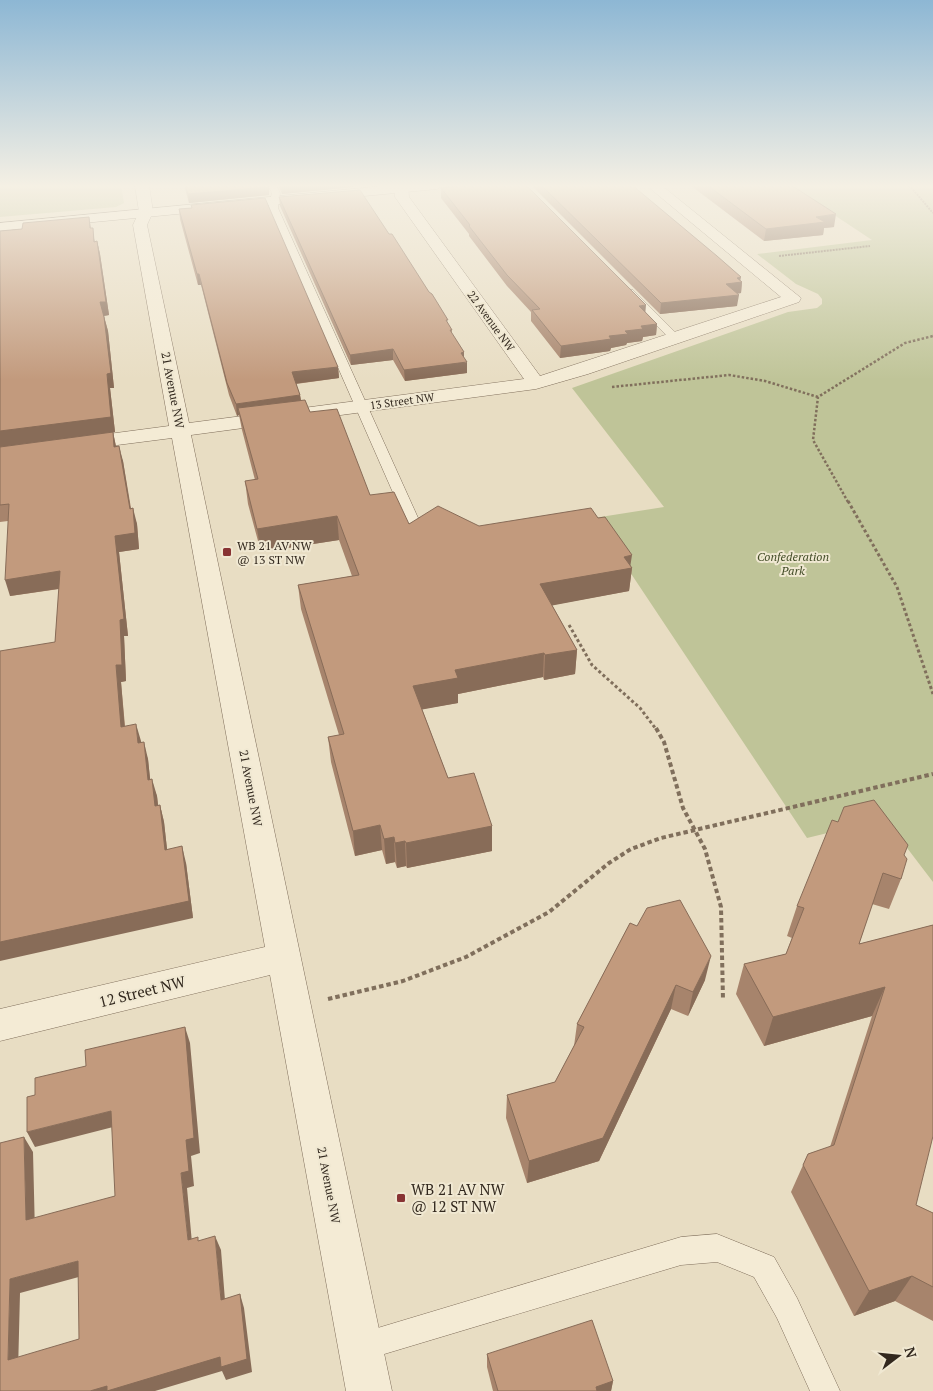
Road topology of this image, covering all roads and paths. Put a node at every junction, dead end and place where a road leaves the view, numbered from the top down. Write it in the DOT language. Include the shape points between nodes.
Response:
graph roads {
  1 [pos="145,250"];
  2 [pos="292,250"];
  3 [pos="440,250"];
  4 [pos="733,250"];
  5 [pos="847,250"];
  6 [pos="778,256"];
  7 [pos="620,282"];
  8 [pos="933,336"];
  9 [pos="676,338"];
  10 [pos="536,383"];
  11 [pos="612,386"];
  12 [pos="818,397"];
  13 [pos="361,406"];
  14 [pos="181,430"];
  15 [pos="57,447"];
  16 [pos="412,520"];
  17 [pos="569,625"];
  18 [pos="933,694"];
  19 [pos="933,774"];
  20 [pos="695,830"];
  21 [pos="284,957"];
  22 [pos="324,994"];
  23 [pos="723,1000"];
  24 [pos="0,1025"];
  25 [pos="360,1347"];
  26 [pos="369,1391"];
  27 [pos="826,1391"];
  1 -- 14 [label="street, 21 Avenue NW"];
  2 -- 13 [label="lane"];
  3 -- 10 [label="street, 22 Avenue NW"];
  4 -- 9 [label="street, 13 Street NW" via="793,298"];
  5 -- 6 [label="path"];
  7 -- 9 [label="lane"];
  8 -- 12 [label="path" via="905,343"];
  9 -- 10 [label="street, 13 Street NW"];
  10 -- 13 [label="street, 13 Street NW"];
  11 -- 12 [label="path" via="729,375 765,381"];
  12 -- 18 [label="path" via="813,440 897,587"];
  13 -- 14 [label="street, 13 Street NW"];
  13 -- 16 [label="lane"];
  14 -- 15 [label="street, 13 Street NW"];
  14 -- 21 [label="street, 21 Avenue NW"];
  17 -- 20 [label="path" via="592,665 654,724 664,742 683,808"];
  19 -- 20 [label="path"];
  20 -- 22 [label="path" via="632,849 609,863 549,912 466,957 403,981 329,1000"];
  20 -- 23 [label="path" via="705,849 721,907"];
  21 -- 24 [label="street, 12 Street NW"];
  21 -- 25 [label="street, 21 Avenue NW"];
  25 -- 26 [label="street, 21 Avenue NW"];
  25 -- 27 [label="lane" via="681,1251 717,1248 764,1266"];
}
